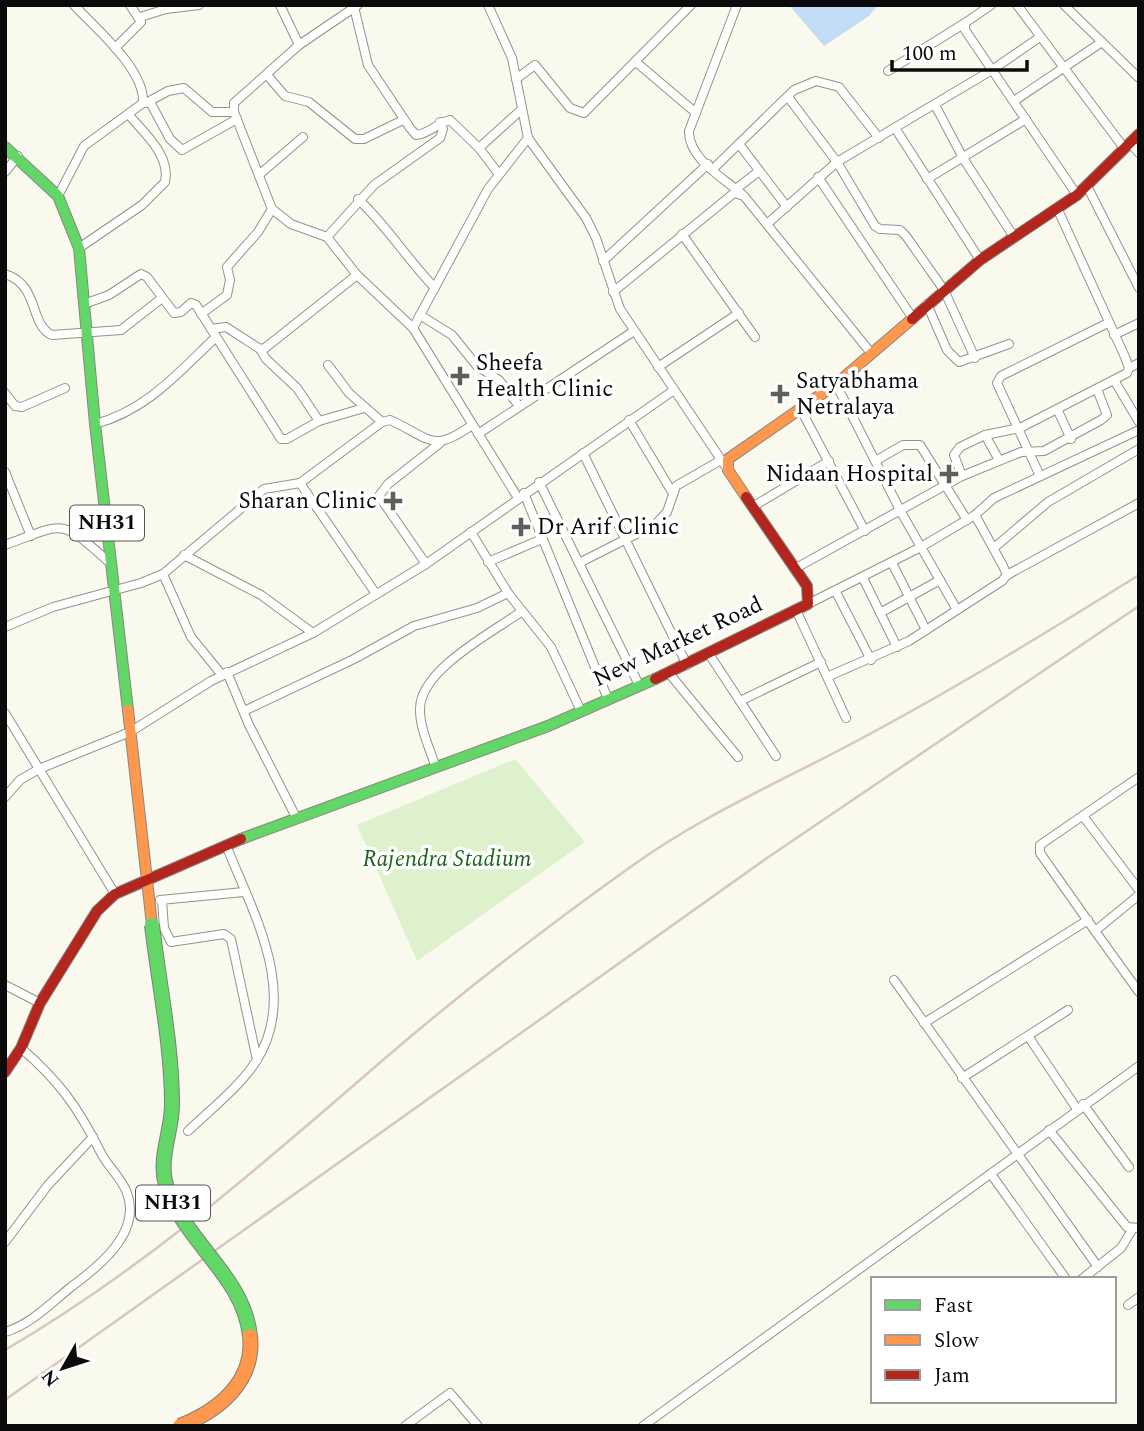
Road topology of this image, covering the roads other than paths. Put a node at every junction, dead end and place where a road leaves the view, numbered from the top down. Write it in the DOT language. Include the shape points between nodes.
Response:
graph roads {
  1 [pos="74,5"];
  2 [pos="131,5"];
  3 [pos="199,5"];
  4 [pos="281,5"];
  5 [pos="691,5"];
  6 [pos="737,5"];
  7 [pos="991,5"];
  8 [pos="1017,5"];
  9 [pos="1065,5"];
  10 [pos="356,6"];
  11 [pos="491,6"];
  12 [pos="140,17"];
  13 [pos="965,23"];
  14 [pos="1040,37"];
  15 [pos="1102,42"];
  16 [pos="299,45"];
  17 [pos="114,48"];
  18 [pos="636,62"];
  19 [pos="1062,68"];
  20 [pos="992,70"];
  21 [pos="888,71"];
  22 [pos="267,75"];
  23 [pos="1139,78"];
  24 [pos="516,79"];
  25 [pos="788,97"];
  26 [pos="1014,101"];
  27 [pos="147,103"];
  28 [pos="934,106"];
  29 [pos="521,110"];
  30 [pos="696,113"];
  31 [pos="129,115"];
  32 [pos="235,116"];
  33 [pos="1026,119"];
  34 [pos="403,120"];
  35 [pos="440,122"];
  36 [pos="895,128"];
  37 [pos="303,137"];
  38 [pos="528,138"];
  39 [pos="879,138"];
  40 [pos="739,144"];
  41 [pos="1133,144"];
  42 [pos="5,147"];
  43 [pos="479,148"];
  44 [pos="18,156"];
  45 [pos="963,158"];
  46 [pos="836,162"];
  47 [pos="711,167"];
  48 [pos="759,171"];
  49 [pos="5,172"];
  50 [pos="498,173"];
  51 [pos="260,174"];
  52 [pos="818,177"];
  53 [pos="927,179"];
  54 [pos="736,189"];
  55 [pos="1082,190"];
  56 [pos="58,196"];
  57 [pos="744,196"];
  58 [pos="358,199"];
  59 [pos="787,207"];
  60 [pos="272,209"];
  61 [pos="1058,210"];
  62 [pos="767,224"];
  63 [pos="682,234"];
  64 [pos="327,237"];
  65 [pos="1014,237"];
  66 [pos="79,248"];
  67 [pos="980,260"];
  68 [pos="603,261"];
  69 [pos="5,274"];
  70 [pos="357,275"];
  71 [pos="435,288"];
  72 [pos="1139,288"];
  73 [pos="944,290"];
  74 [pos="612,292"];
  75 [pos="162,298"];
  76 [pos="84,304"];
  77 [pos="927,304"];
  78 [pos="738,313"];
  79 [pos="201,314"];
  80 [pos="420,315"];
  81 [pos="912,317"];
  82 [pos="1108,323"];
  83 [pos="1139,323"];
  84 [pos="413,328"];
  85 [pos="634,331"];
  86 [pos="86,333"];
  87 [pos="214,333"];
  88 [pos="1114,335"];
  89 [pos="755,337"];
  90 [pos="1009,344"];
  91 [pos="260,349"];
  92 [pos="872,353"];
  93 [pos="975,358"];
  94 [pos="1139,363"];
  95 [pos="328,365"];
  96 [pos="658,367"];
  97 [pos="1129,368"];
  98 [pos="1114,380"];
  99 [pos="836,384"];
  100 [pos="65,388"];
  101 [pos="1097,389"];
  102 [pos="674,390"];
  103 [pos="5,393"];
  104 [pos="519,406"];
  105 [pos="364,408"];
  106 [pos="800,408"];
  107 [pos="1058,411"];
  108 [pos="629,420"];
  109 [pos="319,421"];
  110 [pos="382,422"];
  111 [pos="1139,422"];
  112 [pos="95,424"];
  113 [pos="472,425"];
  114 [pos="1020,428"];
  115 [pos="1136,432"];
  116 [pos="478,434"];
  117 [pos="985,435"];
  118 [pos="1071,439"];
  119 [pos="440,443"];
  120 [pos="1139,447"];
  121 [pos="1027,451"];
  122 [pos="583,453"];
  123 [pos="877,460"];
  124 [pos="999,460"];
  125 [pos="829,461"];
  126 [pos="725,465"];
  127 [pos="5,472"];
  128 [pos="962,476"];
  129 [pos="1040,476"];
  130 [pos="539,482"];
  131 [pos="300,483"];
  132 [pos="948,486"];
  133 [pos="672,492"];
  134 [pos="521,496"];
  135 [pos="1139,503"];
  136 [pos="754,506"];
  137 [pos="901,512"];
  138 [pos="971,517"];
  139 [pos="865,531"];
  140 [pos="471,532"];
  141 [pos="31,536"];
  142 [pos="542,539"];
  143 [pos="626,539"];
  144 [pos="5,545"];
  145 [pos="921,547"];
  146 [pos="995,547"];
  147 [pos="184,555"];
  148 [pos="488,562"];
  149 [pos="892,563"];
  150 [pos="426,564"];
  151 [pos="579,564"];
  152 [pos="113,565"];
  153 [pos="796,568"];
  154 [pos="163,573"];
  155 [pos="1007,575"];
  156 [pos="863,578"];
  157 [pos="940,580"];
  158 [pos="116,590"];
  159 [pos="836,592"];
  160 [pos="508,593"];
  161 [pos="376,594"];
  162 [pos="910,598"];
  163 [pos="802,608"];
  164 [pos="957,610"];
  165 [pos="522,611"];
  166 [pos="880,613"];
  167 [pos="5,627"];
  168 [pos="926,630"];
  169 [pos="313,633"];
  170 [pos="897,647"];
  171 [pos="709,654"];
  172 [pos="871,660"];
  173 [pos="821,662"];
  174 [pos="687,665"];
  175 [pos="668,672"];
  176 [pos="225,674"];
  177 [pos="829,677"];
  178 [pos="639,685"];
  179 [pos="608,699"];
  180 [pos="740,701"];
  181 [pos="244,711"];
  182 [pos="581,711"];
  183 [pos="5,713"];
  184 [pos="846,718"];
  185 [pos="130,732"];
  186 [pos="776,756"];
  187 [pos="738,757"];
  188 [pos="436,768"];
  189 [pos="39,769"];
  190 [pos="1139,777"];
  191 [pos="7,792"];
  192 [pos="1083,816"];
  193 [pos="297,818"];
  194 [pos="226,845"];
  195 [pos="147,880"];
  196 [pos="1139,890"];
  197 [pos="244,892"];
  198 [pos="115,894"];
  199 [pos="1139,895"];
  200 [pos="156,901"];
  201 [pos="1088,920"];
  202 [pos="1095,931"];
  203 [pos="894,980"];
  204 [pos="1136,981"];
  205 [pos="5,985"];
  206 [pos="1139,992"];
  207 [pos="40,1003"];
  208 [pos="1068,1010"];
  209 [pos="925,1023"];
  210 [pos="1028,1036"];
  211 [pos="21,1048"];
  212 [pos="257,1060"];
  213 [pos="1139,1066"];
  214 [pos="6,1067"];
  215 [pos="962,1078"];
  216 [pos="1080,1107"];
  217 [pos="1049,1130"];
  218 [pos="188,1131"];
  219 [pos="93,1137"];
  220 [pos="1016,1155"];
  221 [pos="1129,1167"];
  222 [pos="990,1174"];
  223 [pos="1135,1229"];
  224 [pos="5,1242"];
  225 [pos="1098,1267"];
  226 [pos="1065,1277"];
  227 [pos="1085,1277"];
  228 [pos="1139,1297"];
  229 [pos="1128,1305"];
  230 [pos="5,1332"];
  231 [pos="418,1422"];
  232 [pos="180,1426"];
  233 [pos="405,1426"];
  234 [pos="478,1426"];
  235 [pos="643,1426"];
  1 -- 17 [label="street"];
  2 -- 12 [label="street"];
  3 -- 12 [label="street"];
  4 -- 16 [label="street"];
  5 -- 18 [label="street"];
  6 -- 30 [label="street"];
  7 -- 13 [label="street"];
  8 -- 14 [label="street"];
  9 -- 15 [label="street"];
  10 -- 16 [label="street"];
  10 -- 34 [label="street" via="368,65"];
  11 -- 24 [label="street"];
  12 -- 17 [label="street" via="138,27"];
  13 -- 20 [label="street"];
  13 -- 21 [label="street"];
  14 -- 19 [label="street"];
  14 -- 20 [label="street"];
  15 -- 19 [label="street"];
  15 -- 23 [label="street"];
  16 -- 22 [label="street"];
  17 -- 27 [label="street" via="137,79"];
  18 -- 24 [label="street" via="584,113 570,107 535,65"];
  18 -- 30 [label="street"];
  19 -- 26 [label="street"];
  19 -- 41 [label="street"];
  20 -- 26 [label="street"];
  20 -- 28 [label="street"];
  22 -- 32 [label="street" via="234,103"];
  22 -- 34 [label="street" via="285,96 309,102 355,139"];
  24 -- 29 [label="street"];
  25 -- 39 [label="street" via="816,81 839,87"];
  25 -- 40 [label="street"];
  25 -- 46 [label="street"];
  26 -- 33 [label="street"];
  27 -- 31 [label="street"];
  27 -- 32 [label="street" via="184,88 212,112"];
  27 -- 32 [label="street" via="182,150"];
  28 -- 36 [label="street"];
  28 -- 45 [label="street"];
  29 -- 38 [label="street"];
  29 -- 43 [label="street"];
  30 -- 47 [label="street" via="689,142"];
  31 -- 56 [label="street" via="84,146"];
  31 -- 66 [label="street" via="159,152 165,183"];
  32 -- 51 [label="street"];
  33 -- 45 [label="street"];
  33 -- 55 [label="street"];
  34 -- 35 [label="street" via="416,135"];
  35 -- 43 [label="street" via="456,123"];
  35 -- 58 [label="street" via="440,138"];
  36 -- 39 [label="street"];
  36 -- 53 [label="street"];
  37 -- 51 [label="street"];
  38 -- 50 [label="street"];
  38 -- 68 [label="street" via="586,218"];
  39 -- 46 [label="street"];
  40 -- 47 [label="street"];
  40 -- 48 [label="street"];
  41 -- 55 [label="main road"];
  42 -- 44 [label="main road, NH31"];
  43 -- 50 [label="street"];
  44 -- 49 [label="street"];
  44 -- 56 [label="main road, NH31"];
  45 -- 53 [label="street"];
  45 -- 65 [label="street"];
  46 -- 52 [label="street"];
  46 -- 73 [label="street" via="875,226 900,230"];
  47 -- 54 [label="street"];
  47 -- 68 [label="street"];
  48 -- 54 [label="street"];
  48 -- 59 [label="street"];
  50 -- 71 [label="street"];
  51 -- 60 [label="street"];
  52 -- 59 [label="street"];
  52 -- 81 [label="street"];
  53 -- 67 [label="street"];
  54 -- 57 [label="street"];
  55 -- 61 [label="main road"];
  55 -- 72 [label="street"];
  56 -- 66 [label="main road, NH31"];
  57 -- 62 [label="street"];
  57 -- 63 [label="street" via="734,193"];
  58 -- 64 [label="street"];
  58 -- 71 [label="street"];
  59 -- 62 [label="street"];
  60 -- 64 [label="street" via="291,224"];
  60 -- 79 [label="street" via="252,241 227,267 227,295"];
  61 -- 65 [label="main road"];
  61 -- 82 [label="street"];
  62 -- 92 [label="street"];
  63 -- 74 [label="street"];
  63 -- 78 [label="street"];
  64 -- 70 [label="street"];
  65 -- 67 [label="main road"];
  66 -- 76 [label="main road, NH31"];
  67 -- 73 [label="main road"];
  68 -- 74 [label="street"];
  69 -- 86 [label="street" via="28,290 45,332"];
  70 -- 84 [label="street"];
  70 -- 91 [label="street" via="302,322"];
  71 -- 80 [label="street"];
  73 -- 77 [label="main road"];
  73 -- 93 [label="street"];
  74 -- 85 [label="street"];
  75 -- 76 [label="street" via="141,274 119,290"];
  75 -- 79 [label="street" via="174,313 191,303"];
  75 -- 86 [label="street" via="121,330"];
  76 -- 86 [label="main road, NH31"];
  77 -- 81 [label="main road"];
  77 -- 93 [label="street" via="952,358 959,362"];
  78 -- 89 [label="street"];
  78 -- 96 [label="street"];
  79 -- 87 [label="street"];
  80 -- 84 [label="street"];
  80 -- 104 [label="street" via="452,335"];
  81 -- 92 [label="main road"];
  82 -- 88 [label="street"];
  82 -- 114 [label="street" via="1001,376 997,383"];
  83 -- 88 [label="street"];
  84 -- 113 [label="street"];
  85 -- 96 [label="street"];
  85 -- 104 [label="street"];
  86 -- 112 [label="main road, NH31"];
  87 -- 91 [label="street" via="220,327 232,329"];
  87 -- 109 [label="street" via="281,439"];
  87 -- 112 [label="street" via="145,402 129,413"];
  88 -- 97 [label="street"];
  90 -- 93 [label="street"];
  91 -- 109 [label="street" via="298,388"];
  92 -- 99 [label="main road"];
  94 -- 97 [label="street"];
  95 -- 105 [label="street"];
  96 -- 102 [label="street"];
  97 -- 98 [label="street"];
  98 -- 101 [label="street"];
  98 -- 111 [label="street"];
  99 -- 106 [label="main road"];
  99 -- 123 [label="street"];
  100 -- 103 [label="street" via="22,407 15,406"];
  101 -- 107 [label="street"];
  101 -- 118 [label="street" via="1107,415"];
  102 -- 108 [label="street"];
  102 -- 126 [label="street"];
  104 -- 116 [label="street"];
  105 -- 109 [label="street"];
  105 -- 110 [label="street"];
  106 -- 125 [label="street"];
  106 -- 126 [label="main road" via="736,451"];
  107 -- 114 [label="street"];
  107 -- 118 [label="street"];
  108 -- 122 [label="street"];
  108 -- 133 [label="street"];
  110 -- 119 [label="street" via="390,420"];
  110 -- 131 [label="street"];
  112 -- 152 [label="main road, NH31"];
  113 -- 116 [label="street"];
  113 -- 119 [label="street"];
  114 -- 117 [label="street"];
  114 -- 121 [label="street"];
  115 -- 120 [label="street"];
  115 -- 129 [label="street"];
  116 -- 134 [label="street"];
  117 -- 124 [label="street"];
  117 -- 128 [label="street" via="956,450"];
  118 -- 121 [label="street" via="1044,451"];
  119 -- 150 [label="street" via="387,484 379,496"];
  120 -- 146 [label="street" via="1048,502"];
  121 -- 124 [label="street"];
  121 -- 129 [label="street"];
  122 -- 130 [label="street"];
  122 -- 143 [label="street"];
  123 -- 132 [label="street" via="903,445 920,445"];
  123 -- 137 [label="street"];
  124 -- 128 [label="street"];
  125 -- 136 [label="street"];
  125 -- 139 [label="street"];
  126 -- 133 [label="street" via="676,486"];
  126 -- 136 [label="main road"];
  127 -- 141 [label="street"];
  128 -- 132 [label="street"];
  129 -- 138 [label="street" via="994,498"];
  130 -- 134 [label="street"];
  130 -- 151 [label="street"];
  131 -- 147 [label="street" via="264,489"];
  131 -- 161 [label="street"];
  132 -- 137 [label="street"];
  132 -- 138 [label="street"];
  133 -- 143 [label="street" via="663,518"];
  134 -- 140 [label="street"];
  134 -- 142 [label="street"];
  135 -- 155 [label="street"];
  136 -- 153 [label="main road"];
  137 -- 139 [label="street"];
  137 -- 145 [label="street"];
  138 -- 145 [label="street"];
  138 -- 146 [label="street"];
  139 -- 153 [label="street"];
  140 -- 148 [label="street"];
  140 -- 150 [label="street"];
  141 -- 144 [label="street"];
  141 -- 152 [label="street" via="65,527"];
  142 -- 148 [label="street"];
  142 -- 179 [label="street"];
  143 -- 151 [label="street"];
  143 -- 174 [label="street"];
  145 -- 149 [label="street"];
  145 -- 157 [label="street"];
  146 -- 155 [label="street"];
  147 -- 154 [label="street"];
  147 -- 169 [label="street" via="261,595"];
  148 -- 160 [label="street"];
  149 -- 156 [label="street"];
  149 -- 162 [label="street"];
  150 -- 161 [label="street"];
  151 -- 178 [label="street"];
  152 -- 158 [label="main road, NH31"];
  153 -- 163 [label="main road" via="807,586"];
  154 -- 158 [label="street"];
  154 -- 176 [label="street" via="191,637"];
  155 -- 164 [label="street"];
  156 -- 159 [label="street"];
  156 -- 166 [label="street"];
  157 -- 162 [label="street"];
  157 -- 164 [label="street"];
  158 -- 167 [label="street" via="53,607"];
  158 -- 185 [label="main road, NH31"];
  159 -- 163 [label="street"];
  159 -- 172 [label="street"];
  160 -- 165 [label="street"];
  160 -- 181 [label="street" via="477,608 414,626"];
  161 -- 169 [label="street"];
  162 -- 166 [label="street"];
  162 -- 168 [label="street"];
  163 -- 171 [label="main road, New Market Road"];
  163 -- 173 [label="street"];
  164 -- 168 [label="street"];
  165 -- 182 [label="street" via="551,648"];
  165 -- 188 [label="street" via="425,686 419,711"];
  166 -- 170 [label="street"];
  168 -- 170 [label="street"];
  169 -- 176 [label="street"];
  170 -- 172 [label="street"];
  171 -- 174 [label="main road, New Market Road"];
  171 -- 180 [label="street"];
  172 -- 177 [label="street"];
  173 -- 177 [label="street"];
  173 -- 180 [label="street"];
  174 -- 175 [label="main road, New Market Road"];
  175 -- 178 [label="main road, New Market Road"];
  175 -- 187 [label="street"];
  176 -- 181 [label="street"];
  176 -- 185 [label="street"];
  177 -- 184 [label="street"];
  178 -- 179 [label="main road, New Market Road"];
  179 -- 182 [label="main road, New Market Road"];
  180 -- 186 [label="street"];
  181 -- 193 [label="street"];
  182 -- 188 [label="main road, New Market Road"];
  183 -- 189 [label="street"];
  185 -- 189 [label="street"];
  185 -- 195 [label="main road, NH31"];
  188 -- 193 [label="main road, New Market Road"];
  189 -- 191 [label="street"];
  189 -- 198 [label="street"];
  190 -- 192 [label="street"];
  192 -- 196 [label="street"];
  192 -- 201 [label="street" via="1040,845 1040,853"];
  193 -- 194 [label="main road, New Market Road"];
  194 -- 195 [label="main road, New Market Road"];
  194 -- 197 [label="street"];
  195 -- 198 [label="main road, New Market Road"];
  195 -- 200 [label="main road, NH31"];
  197 -- 200 [label="street"];
  197 -- 212 [label="street" via="275,982 267,1037"];
  198 -- 207 [label="main road, New Market Road" via="97,911"];
  199 -- 202 [label="street"];
  200 -- 212 [label="street" via="171,942 224,934 231,939"];
  200 -- 232 [label="main road, NH31, bridge" via="152,925 172,1098 164,1181 178,1211 238,1294 252,1342 247,1367 233,1393 207,1414"];
  201 -- 202 [label="street"];
  201 -- 209 [label="street"];
  202 -- 204 [label="street"];
  203 -- 209 [label="street"];
  204 -- 206 [label="street"];
  205 -- 207 [label="street"];
  207 -- 211 [label="main road, New Market Road"];
  208 -- 210 [label="street"];
  209 -- 215 [label="street"];
  210 -- 215 [label="street"];
  210 -- 216 [label="street"];
  211 -- 214 [label="main road, New Market Road"];
  211 -- 219 [label="street" via="67,1092"];
  212 -- 218 [label="street"];
  213 -- 216 [label="street"];
  215 -- 220 [label="street"];
  216 -- 217 [label="street"];
  216 -- 221 [label="street"];
  217 -- 220 [label="street"];
  217 -- 223 [label="street"];
  219 -- 224 [label="street" via="48,1185"];
  219 -- 230 [label="street" via="128,1195 119,1240 98,1266 24,1324"];
  220 -- 222 [label="street"];
  220 -- 225 [label="street"];
  222 -- 226 [label="street"];
  222 -- 235 [label="street"];
  223 -- 225 [label="street"];
  225 -- 227 [label="street"];
  228 -- 229 [label="street"];
  231 -- 233 [label="street"];
  231 -- 234 [label="street" via="450,1393"];
}
